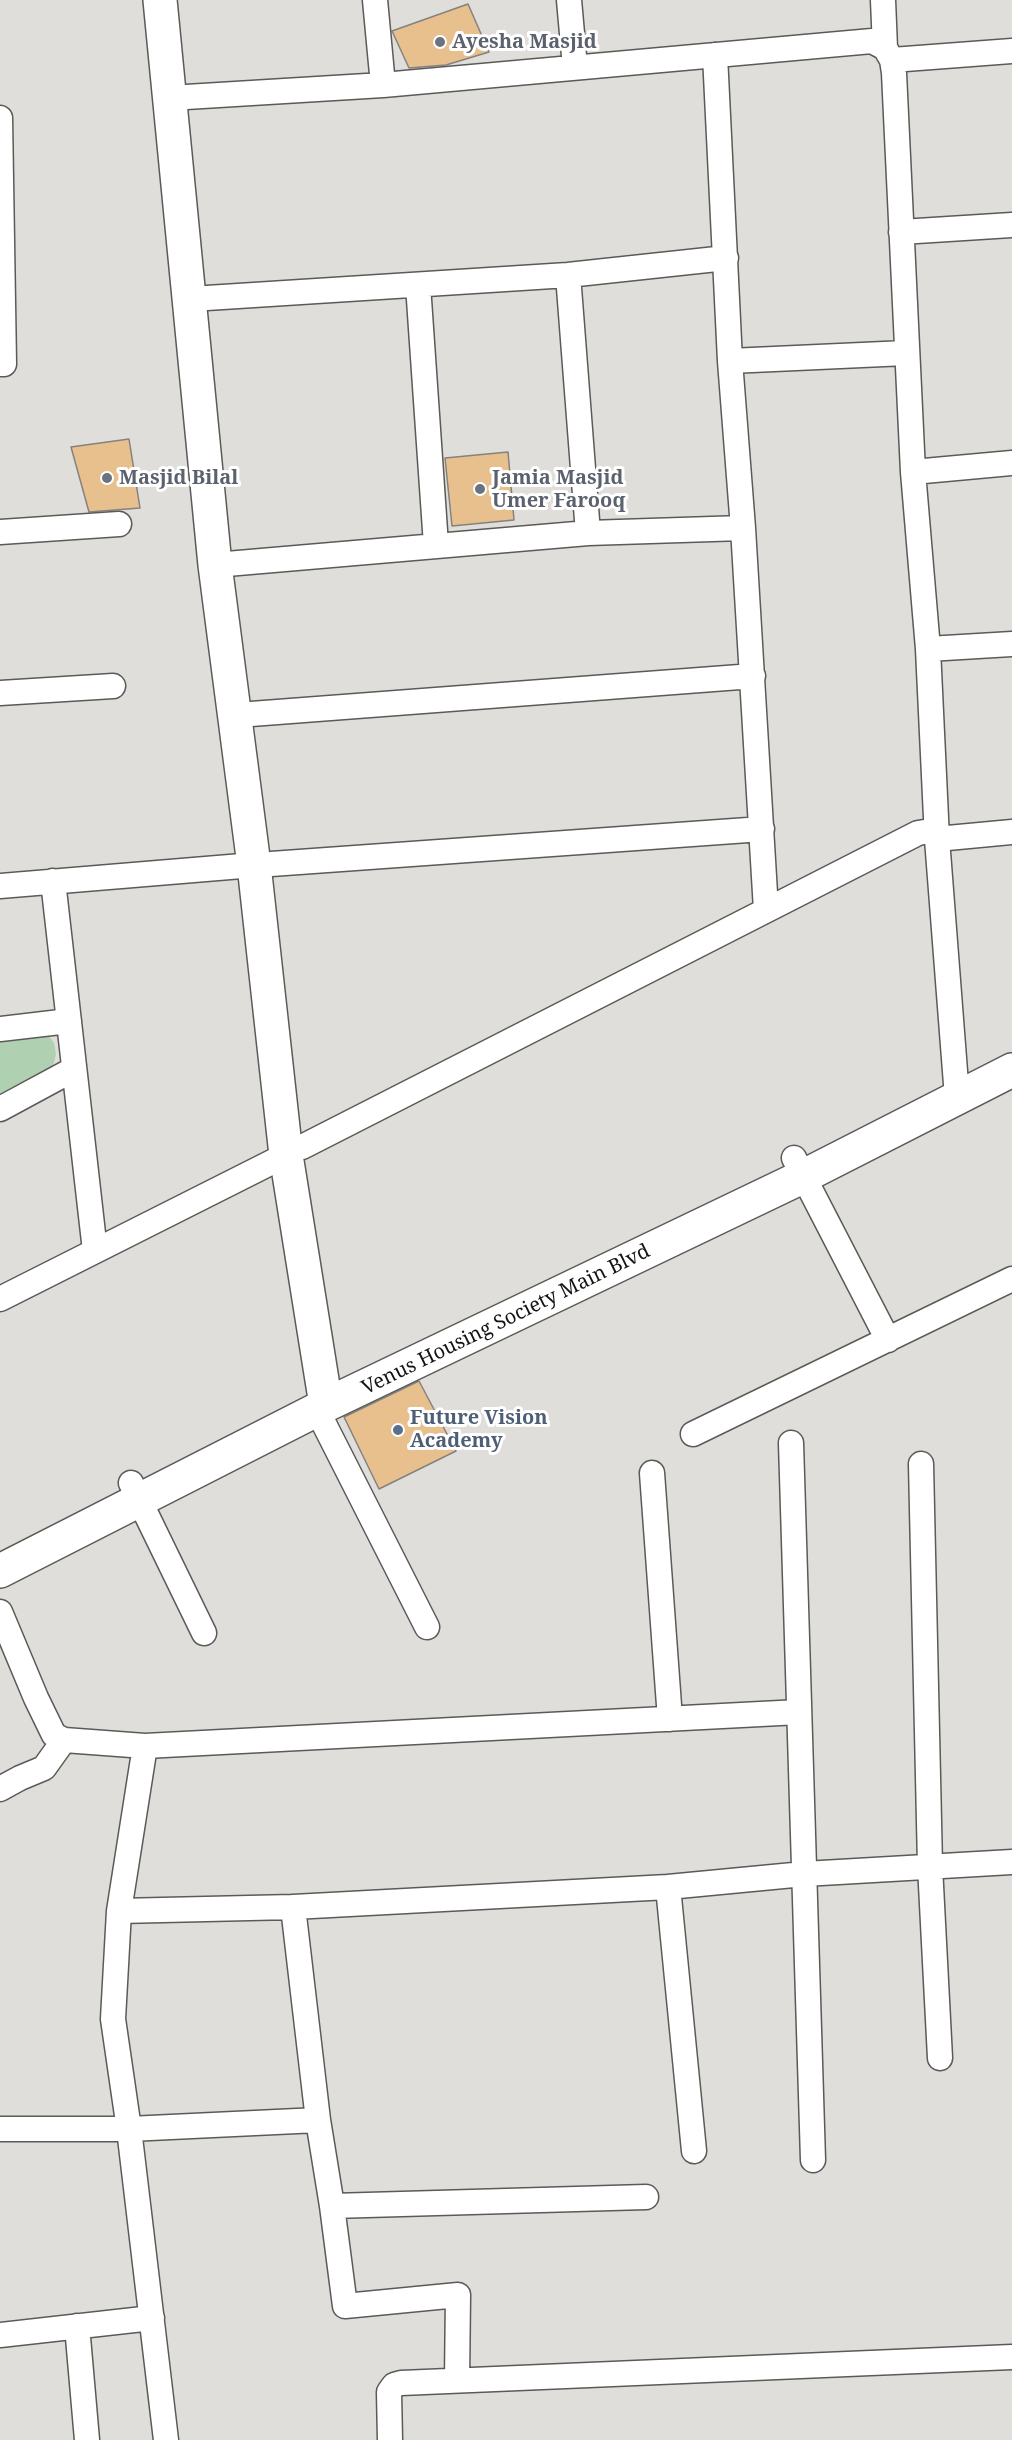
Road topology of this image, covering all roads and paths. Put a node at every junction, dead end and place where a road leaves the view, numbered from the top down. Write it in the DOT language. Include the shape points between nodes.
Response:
graph roads {
  1 [pos="160,0"];
  2 [pos="177,0"];
  3 [pos="375,0"];
  4 [pos="568,0"];
  5 [pos="883,0"];
  6 [pos="1012,51"];
  7 [pos="888,54"];
  8 [pos="715,55"];
  9 [pos="575,67"];
  10 [pos="383,85"];
  11 [pos="178,99"];
  12 [pos="0,118"];
  13 [pos="1,201"];
  14 [pos="1012,225"];
  15 [pos="901,232"];
  16 [pos="726,258"];
  17 [pos="568,275"];
  18 [pos="418,285"];
  19 [pos="198,298"];
  20 [pos="906,353"];
  21 [pos="730,361"];
  22 [pos="0,364"];
  23 [pos="1012,463"];
  24 [pos="913,472"];
  25 [pos="119,524"];
  26 [pos="743,528"];
  27 [pos="0,532"];
  28 [pos="588,533"];
  29 [pos="436,545"];
  30 [pos="224,564"];
  31 [pos="1012,644"];
  32 [pos="928,649"];
  33 [pos="753,676"];
  34 [pos="113,686"];
  35 [pos="0,693"];
  36 [pos="244,716"];
  37 [pos="762,829"];
  38 [pos="1012,832"];
  39 [pos="937,835"];
  40 [pos="263,864"];
  41 [pos="53,882"];
  42 [pos="0,886"];
  43 [pos="766,910"];
  44 [pos="69,1021"];
  45 [pos="0,1029"];
  46 [pos="1012,1050"];
  47 [pos="74,1069"];
  48 [pos="1012,1070"];
  49 [pos="956,1088"];
  50 [pos="0,1109"];
  51 [pos="294,1151"];
  52 [pos="799,1167"];
  53 [pos="95,1251"];
  54 [pos="1012,1279"];
  55 [pos="0,1299"];
  56 [pos="888,1340"];
  57 [pos="330,1395"];
  58 [pos="693,1434"];
  59 [pos="791,1443"];
  60 [pos="921,1464"];
  61 [pos="651,1473"];
  62 [pos="135,1491"];
  63 [pos="0,1550"];
  64 [pos="0,1571"];
  65 [pos="0,1612"];
  66 [pos="427,1627"];
  67 [pos="204,1633"];
  68 [pos="799,1712"];
  69 [pos="670,1719"];
  70 [pos="64,1740"];
  71 [pos="145,1746"];
  72 [pos="0,1789"];
  73 [pos="1012,1862"];
  74 [pos="930,1866"];
  75 [pos="804,1874"];
  76 [pos="668,1887"];
  77 [pos="293,1907"];
  78 [pos="119,1911"];
  79 [pos="940,2058"];
  80 [pos="318,2120"];
  81 [pos="129,2128"];
  82 [pos="0,2129"];
  83 [pos="694,2151"];
  84 [pos="813,2160"];
  85 [pos="646,2197"];
  86 [pos="332,2206"];
  87 [pos="152,2318"];
  88 [pos="77,2326"];
  89 [pos="0,2335"];
  90 [pos="1012,2357"];
  91 [pos="457,2380"];
  92 [pos="87,2440"];
  93 [pos="166,2440"];
  94 [pos="390,2440"];
  1 -- 11 [label="street"];
  2 -- 11 [label="street"];
  3 -- 10 [label="street"];
  4 -- 9 [label="street"];
  5 -- 7 [label="street"];
  6 -- 7 [label="street"];
  7 -- 8 [label="street" via="872,41"];
  7 -- 15 [label="street"];
  8 -- 9 [label="street"];
  8 -- 16 [label="street"];
  9 -- 10 [label="street"];
  10 -- 11 [label="street"];
  11 -- 19 [label="street" via="196,224"];
  12 -- 13 [label="street"];
  13 -- 22 [label="street" via="4,364"];
  14 -- 15 [label="street"];
  15 -- 20 [label="street"];
  16 -- 17 [label="street"];
  16 -- 21 [label="street"];
  17 -- 18 [label="street"];
  17 -- 28 [label="street"];
  18 -- 19 [label="street"];
  18 -- 29 [label="street"];
  19 -- 30 [label="street"];
  20 -- 21 [label="street"];
  20 -- 24 [label="street"];
  21 -- 26 [label="street"];
  23 -- 24 [label="street"];
  24 -- 32 [label="street"];
  25 -- 27 [label="street"];
  26 -- 28 [label="street"];
  26 -- 33 [label="street"];
  28 -- 29 [label="street"];
  29 -- 30 [label="street"];
  30 -- 36 [label="street"];
  31 -- 32 [label="street"];
  32 -- 39 [label="street"];
  33 -- 36 [label="street"];
  33 -- 37 [label="street"];
  34 -- 35 [label="street"];
  36 -- 40 [label="street"];
  37 -- 40 [label="street"];
  37 -- 43 [label="street"];
  38 -- 39 [label="street"];
  39 -- 43 [label="street" via="918,833"];
  39 -- 49 [label="street"];
  40 -- 41 [label="street"];
  40 -- 51 [label="street"];
  41 -- 42 [label="street"];
  41 -- 44 [label="street"];
  43 -- 51 [label="street"];
  44 -- 45 [label="street"];
  44 -- 47 [label="street"];
  46 -- 49 [label="street, Venus Housing Society Main Blvd"];
  47 -- 50 [label="street"];
  47 -- 53 [label="street"];
  48 -- 49 [label="street, Venus Housing Society Main Blvd"];
  49 -- 52 [label="street, Venus Housing Society Main Blvd"];
  51 -- 53 [label="street"];
  51 -- 57 [label="street"];
  52 -- 56 [label="street"];
  52 -- 57 [label="street, Venus Housing Society Main Blvd" via="570,1269"];
  53 -- 55 [label="street"];
  54 -- 56 [label="street"];
  56 -- 58 [label="street"];
  57 -- 62 [label="street, Venus Housing Society Main Blvd"];
  57 -- 66 [label="street"];
  59 -- 68 [label="street"];
  60 -- 74 [label="street"];
  61 -- 69 [label="street"];
  62 -- 63 [label="street, Venus Housing Society Main Blvd"];
  62 -- 64 [label="street, Venus Housing Society Main Blvd"];
  62 -- 67 [label="street"];
  65 -- 70 [label="street" via="54,1735"];
  68 -- 69 [label="street"];
  68 -- 75 [label="street"];
  69 -- 71 [label="street"];
  70 -- 71 [label="street"];
  70 -- 72 [label="street" via="44,1768"];
  71 -- 78 [label="street"];
  73 -- 74 [label="street"];
  74 -- 75 [label="street"];
  74 -- 79 [label="street"];
  75 -- 76 [label="street"];
  75 -- 84 [label="street"];
  76 -- 77 [label="street"];
  76 -- 83 [label="street"];
  77 -- 78 [label="street"];
  77 -- 80 [label="street"];
  78 -- 81 [label="street" via="113,2019"];
  80 -- 81 [label="street"];
  80 -- 86 [label="street"];
  81 -- 82 [label="street"];
  81 -- 87 [label="street"];
  85 -- 86 [label="street"];
  86 -- 91 [label="street" via="345,2306 458,2295"];
  87 -- 88 [label="street"];
  87 -- 93 [label="street"];
  88 -- 89 [label="street"];
  88 -- 92 [label="street"];
  90 -- 91 [label="street"];
  91 -- 94 [label="street" via="394,2385 389,2391"];
}
